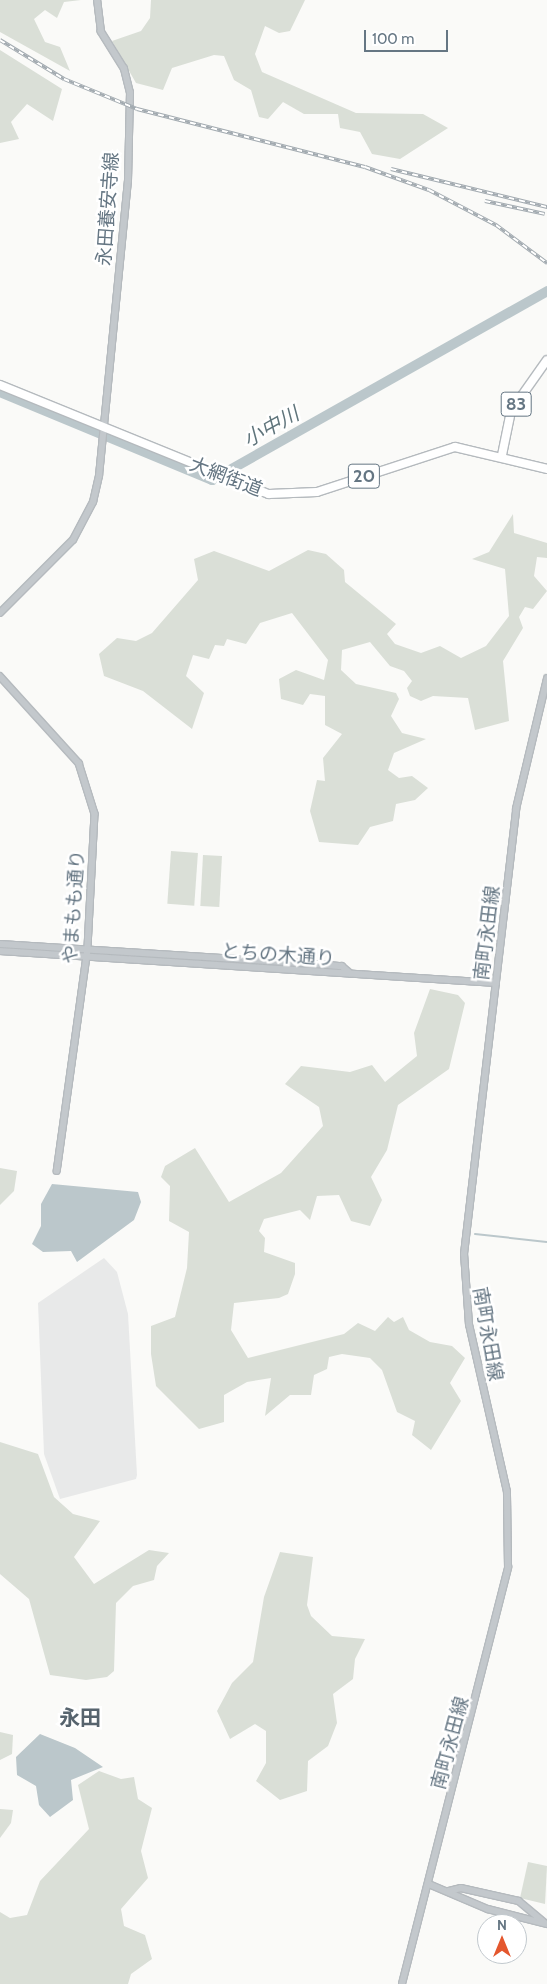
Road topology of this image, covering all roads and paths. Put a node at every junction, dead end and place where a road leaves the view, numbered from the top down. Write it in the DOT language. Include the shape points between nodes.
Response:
graph roads {
  1 [pos="97,0"];
  2 [pos="547,360"];
  3 [pos="0,384"];
  4 [pos="103,427"];
  5 [pos="502,455"];
  6 [pos="547,469"];
  7 [pos="0,614"];
  8 [pos="0,676"];
  9 [pos="547,679"];
  10 [pos="0,944"];
  11 [pos="88,950"];
  12 [pos="0,952"];
  13 [pos="87,957"];
  14 [pos="350,973"];
  15 [pos="496,983"];
  16 [pos="57,1171"];
  17 [pos="429,1884"];
  18 [pos="449,1891"];
  19 [pos="527,1908"];
  20 [pos="507,1914"];
  21 [pos="524,1914"];
  22 [pos="527,1919"];
  23 [pos="547,1924"];
  24 [pos="402,1984"];
  1 -- 4 [label="street, 永田養安寺線" via="101,32 124,69 130,93 128,181"];
  2 -- 5 [label="main road, 83" via="512,411"];
  3 -- 4 [label="main road, 大網街道 / 20"];
  4 -- 5 [label="main road, 大網街道 / 20" via="259,492 296,496 455,447"];
  4 -- 7 [label="street, 永田養安寺線" via="96,492 81,528 64,553"];
  5 -- 6 [label="main road, 大網街道 / 20"];
  8 -- 11 [label="street, やまもも通り" via="60,737 87,779 95,829"];
  9 -- 15 [label="street, 南町永田線" via="516,809"];
  10 -- 11 [label="street, とちの木通り"];
  11 -- 13 [label="street, やまもも通り"];
  11 -- 14 [label="street, とちの木通り" via="342,966"];
  12 -- 13 [label="street, とちの木通り"];
  13 -- 14 [label="street, とちの木通り"];
  13 -- 16 [label="street, やまもも通り"];
  14 -- 15 [label="street"];
  15 -- 17 [label="street, 南町永田線" via="464,1279 468,1325 507,1492 510,1548 502,1602"];
  17 -- 18 [label="street"];
  17 -- 24 [label="street, 南町永田線"];
  18 -- 19 [label="street" via="461,1888 492,1893 519,1901"];
  18 -- 20 [label="street"];
  19 -- 21 [label="street"];
  19 -- 23 [label="street"];
  22 -- 23 [label="street"];
}
